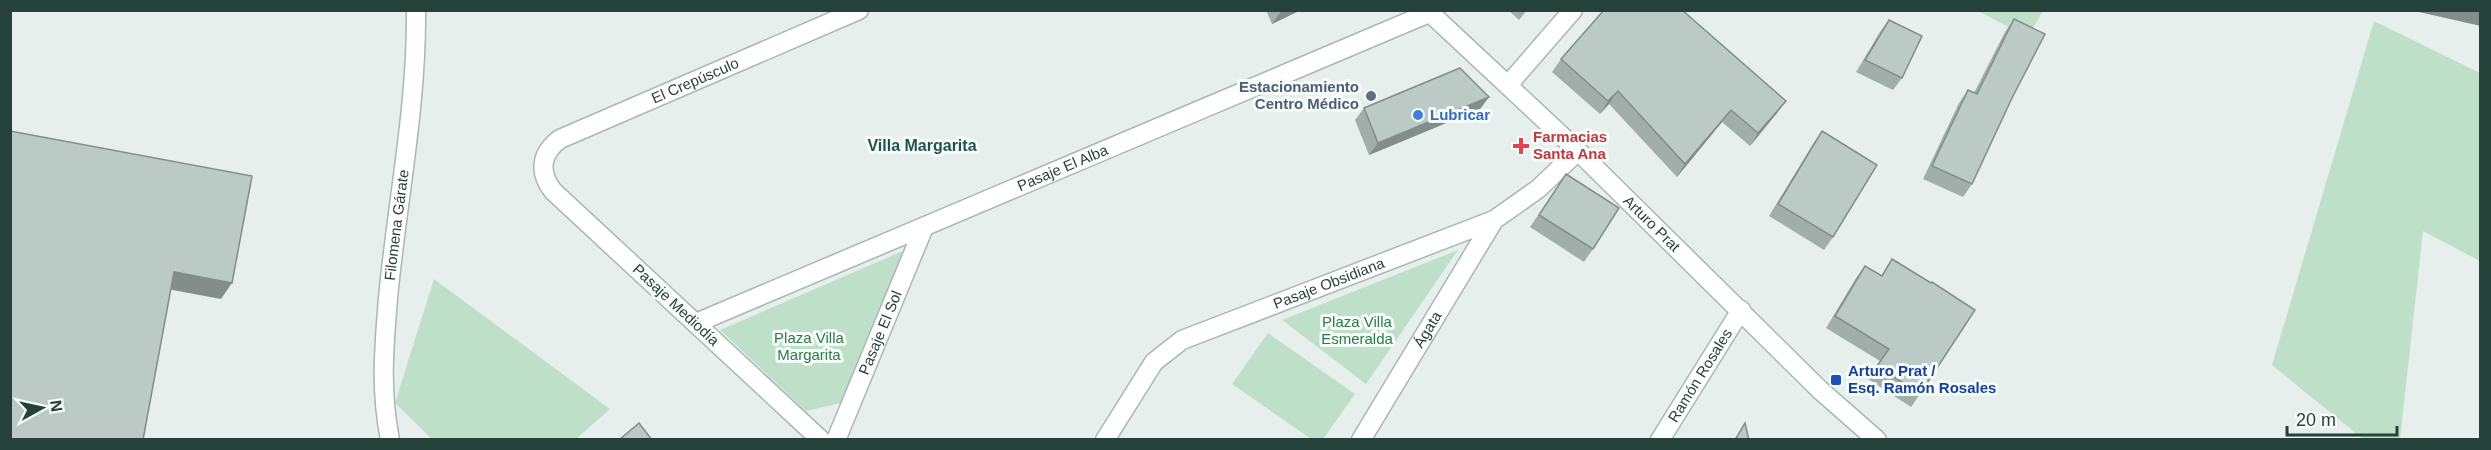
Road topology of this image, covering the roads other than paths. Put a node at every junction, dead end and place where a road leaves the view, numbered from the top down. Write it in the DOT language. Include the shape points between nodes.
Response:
graph roads {
  1 [pos="416,10"];
  2 [pos="859,10"];
  3 [pos="1573,10"];
  4 [pos="1428,12"];
  5 [pos="1508,85"];
  6 [pos="1578,151"];
  7 [pos="543,164"];
  8 [pos="1494,220"];
  9 [pos="924,227"];
  10 [pos="1741,310"];
  11 [pos="696,324"];
  12 [pos="390,440"];
  13 [pos="821,440"];
  14 [pos="836,440"];
  15 [pos="1105,440"];
  16 [pos="1361,440"];
  17 [pos="1660,440"];
  18 [pos="1877,440"];
  1 -- 12 [label="street, Filomena Gárate" via="416,57 384,355 383,407"];
  2 -- 7 [label="street, El Crepúsculo" via="560,139 545,154"];
  3 -- 5 [label="street"];
  4 -- 5 [label="street, Arturo Prat"];
  4 -- 9 [label="street, Pasaje El Alba"];
  5 -- 6 [label="street, Arturo Prat"];
  6 -- 8 [label="street, Pasaje Obsidiana" via="1538,189"];
  6 -- 10 [label="street, Arturo Prat"];
  7 -- 11 [label="street, Pasaje Mediodía" via="546,183 552,191"];
  8 -- 15 [label="street, Pasaje Obsidiana" via="1182,340 1154,362"];
  8 -- 16 [label="street, Ágata"];
  9 -- 11 [label="street, Pasaje El Alba"];
  9 -- 14 [label="street, Pasaje El Sol"];
  10 -- 17 [label="street, Ramón Rosales"];
  10 -- 18 [label="street, Arturo Prat" via="1820,390"];
  11 -- 13 [label="street, Pasaje Mediodía"];
}
